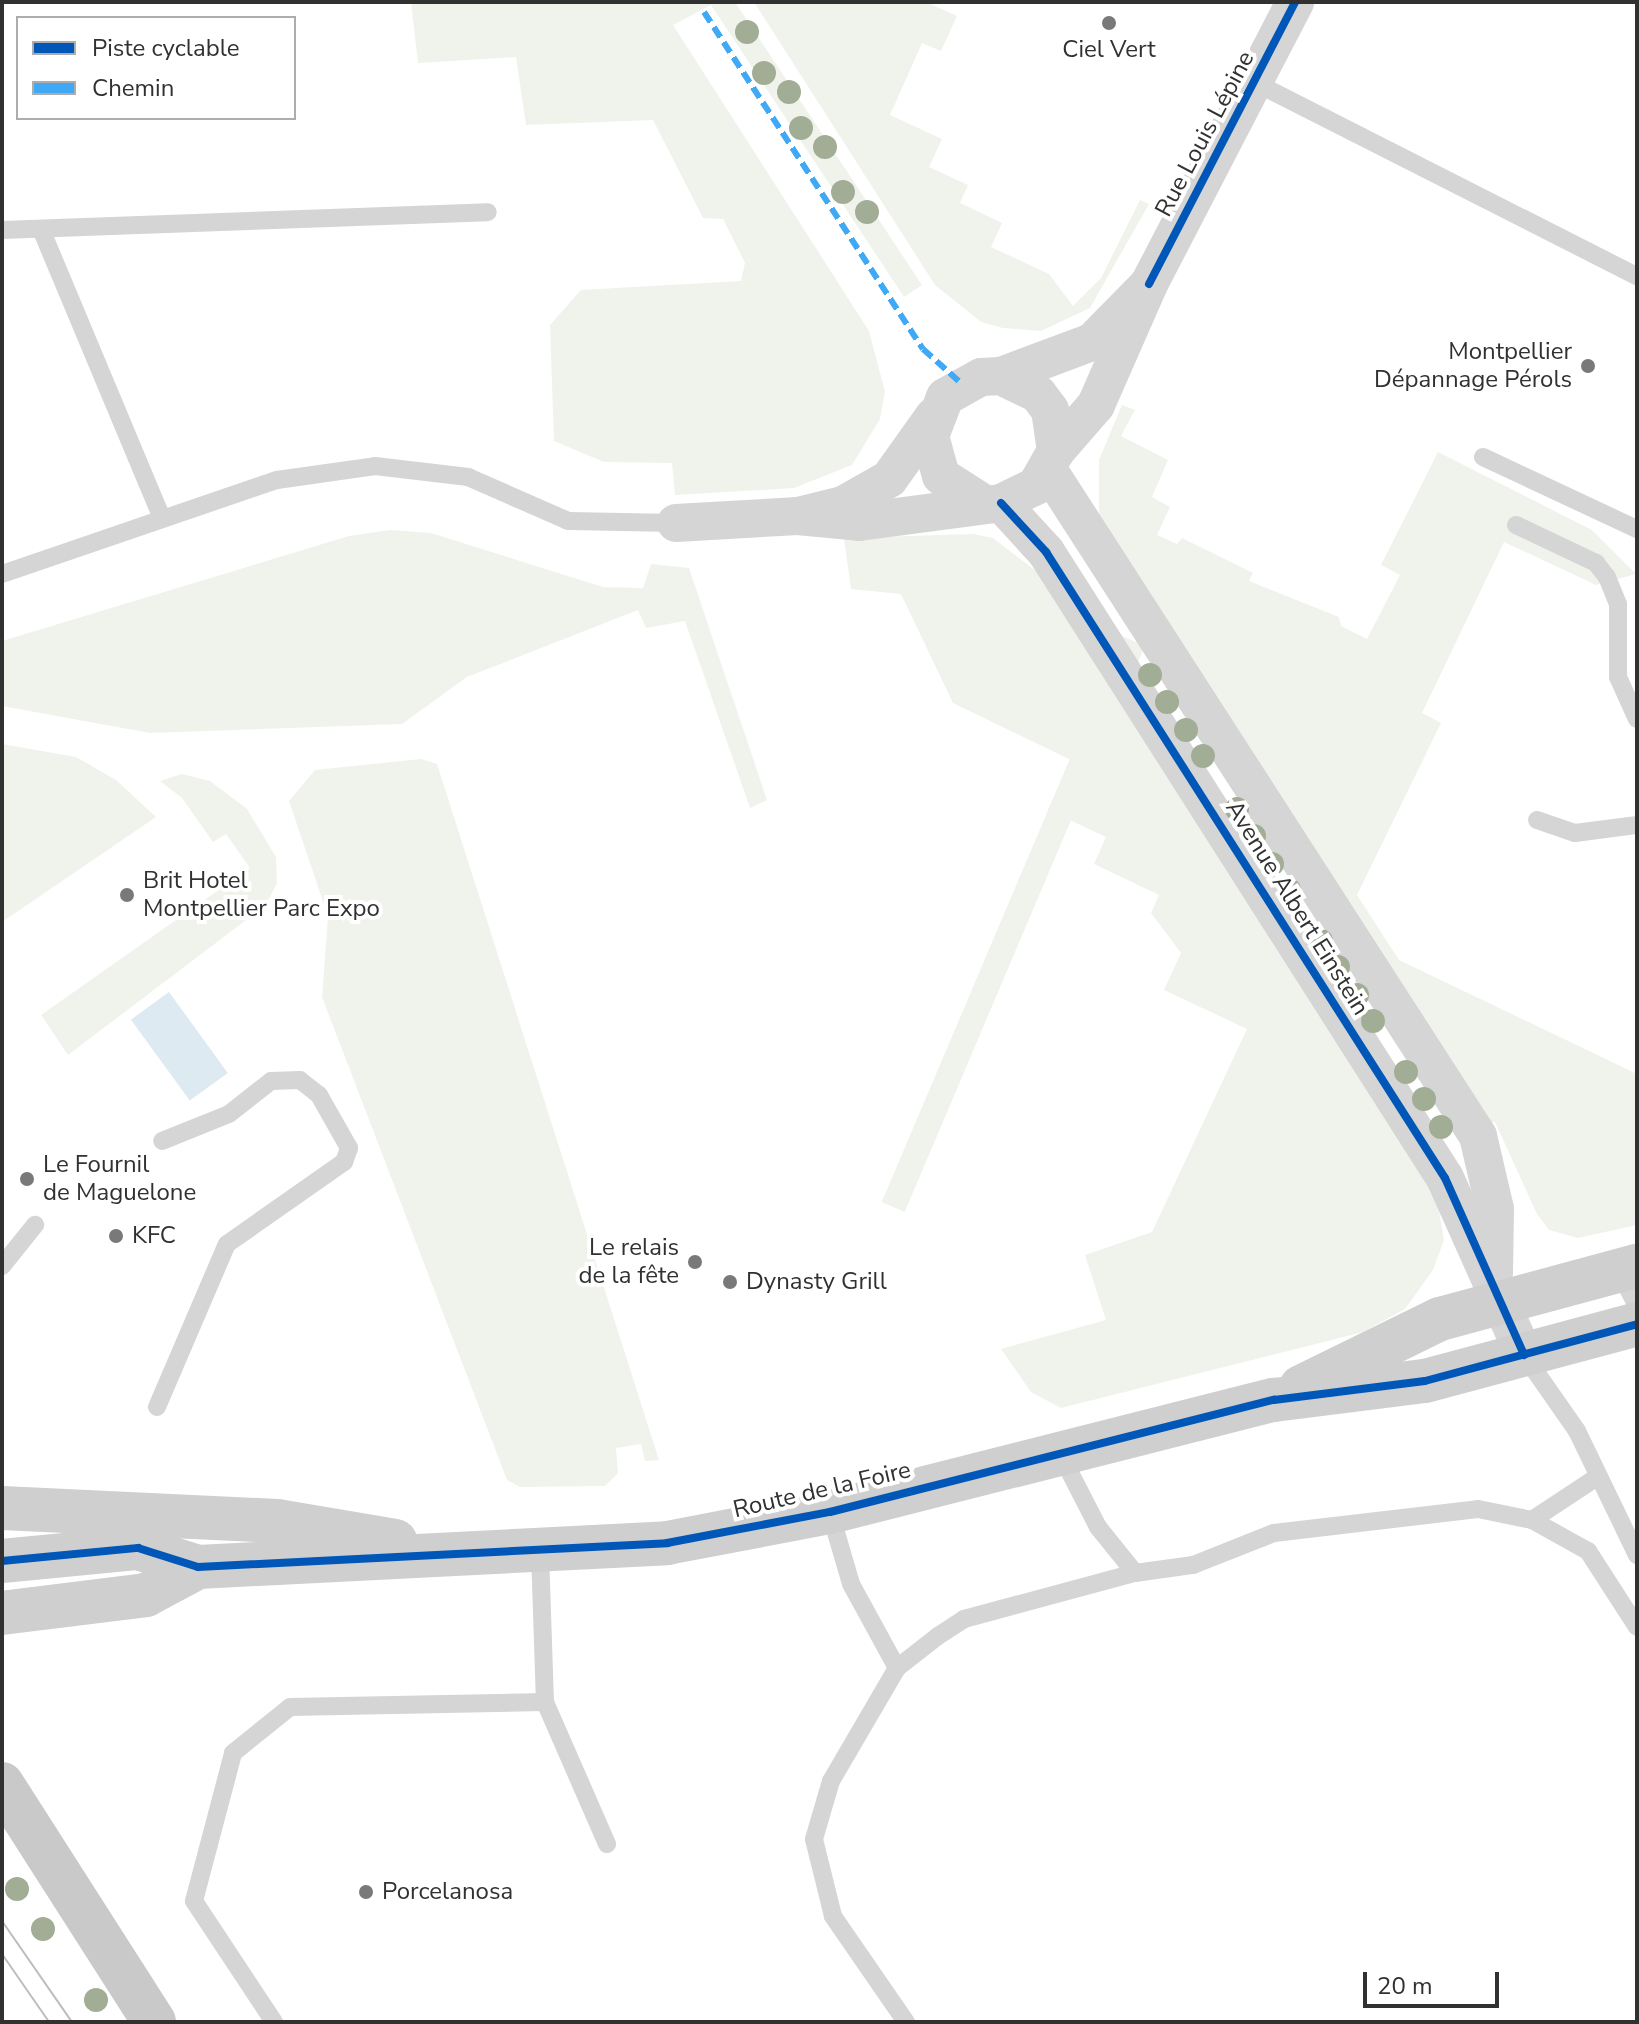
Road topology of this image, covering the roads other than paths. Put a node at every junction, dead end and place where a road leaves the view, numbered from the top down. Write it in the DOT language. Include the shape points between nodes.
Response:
graph roads {
  1 [pos="1295,2"];
  2 [pos="1256,83"];
  3 [pos="488,212"];
  4 [pos="41,229"];
  5 [pos="2,230"];
  6 [pos="1637,276"];
  7 [pos="1149,284"];
  8 [pos="1001,376"];
  9 [pos="934,416"];
  10 [pos="1483,457"];
  11 [pos="1053,461"];
  12 [pos="992,503"];
  13 [pos="798,516"];
  14 [pos="162,518"];
  15 [pos="676,523"];
  16 [pos="1516,525"];
  17 [pos="1637,529"];
  18 [pos="2,574"];
  19 [pos="1637,719"];
  20 [pos="1537,820"];
  21 [pos="1637,825"];
  22 [pos="162,1141"];
  23 [pos="35,1225"];
  24 [pos="2,1266"];
  25 [pos="1619,1270"];
  26 [pos="1494,1301"];
  27 [pos="1637,1306"];
  28 [pos="1637,1324"];
  29 [pos="1524,1355"];
  30 [pos="1274,1400"];
  31 [pos="157,1407"];
  32 [pos="1059,1452"];
  33 [pos="1594,1479"];
  34 [pos="2,1508"];
  35 [pos="830,1512"];
  36 [pos="1532,1520"];
  37 [pos="540,1552"];
  38 [pos="1637,1555"];
  39 [pos="488,1556"];
  40 [pos="2,1561"];
  41 [pos="198,1567"];
  42 [pos="1135,1573"];
  43 [pos="2,1613"];
  44 [pos="1637,1627"];
  45 [pos="897,1668"];
  46 [pos="545,1702"];
  47 [pos="2,1784"];
  48 [pos="607,1844"];
  49 [pos="154,2022"];
  50 [pos="274,2022"];
  51 [pos="906,2022"];
  1 -- 2 [label="street, Rue Louis Lépine"];
  2 -- 6 [label="lane"];
  2 -- 7 [label="street, Rue Louis Lépine"];
  3 -- 4 [label="lane"];
  4 -- 5 [label="lane"];
  4 -- 14 [label="lane"];
  7 -- 8 [label="street, Rue Louis Lépine" via="1092,342"];
  7 -- 11 [label="street, Rue Louis Lépine" via="1096,405"];
  8 -- 9 [label="street" via="962,384"];
  8 -- 11 [label="street" via="1038,394 1050,410"];
  9 -- 12 [label="street" via="932,457 941,476"];
  9 -- 13 [label="street" via="889,479 843,505"];
  10 -- 17 [label="lane"];
  11 -- 12 [label="street" via="1036,486"];
  11 -- 26 [label="street, Avenue Albert Einstein" via="1478,1136 1495,1209"];
  12 -- 13 [label="street" via="859,522"];
  12 -- 26 [label="street, Avenue Albert Einstein" via="1046,552 1445,1178"];
  13 -- 15 [label="street"];
  14 -- 15 [label="lane" via="277,480 375,466 468,477 568,521"];
  14 -- 18 [label="lane"];
  16 -- 19 [label="lane" via="1596,563 1607,577 1618,604 1618,677"];
  20 -- 21 [label="lane" via="1575,833"];
  22 -- 31 [label="lane" via="229,1114 271,1081 300,1080 319,1095 349,1148 344,1162 227,1244"];
  23 -- 24 [label="lane"];
  25 -- 26 [label="street, Route de la Foire"];
  25 -- 27 [label="lane"];
  26 -- 29 [label="street, Avenue Albert Einstein"];
  26 -- 30 [label="street, Route de la Foire"];
  28 -- 29 [label="street, Route de la Foire"];
  29 -- 30 [label="street, Route de la Foire" via="1425,1381"];
  29 -- 33 [label="lane" via="1577,1431"];
  30 -- 32 [label="street, Route de la Foire"];
  32 -- 35 [label="street, Route de la Foire"];
  32 -- 42 [label="lane" via="1098,1527"];
  33 -- 36 [label="lane"];
  33 -- 38 [label="lane"];
  34 -- 39 [label="street" via="277,1521"];
  35 -- 37 [label="street, Route de la Foire" via="667,1543"];
  35 -- 45 [label="lane" via="851,1584"];
  36 -- 42 [label="lane" via="1478,1509 1413,1514 1274,1533 1193,1565"];
  36 -- 44 [label="lane" via="1588,1551"];
  37 -- 39 [label="street, Route de la Foire"];
  37 -- 46 [label="lane"];
  39 -- 41 [label="street, Route de la Foire"];
  40 -- 41 [label="street, Route de la Foire" via="138,1548"];
  41 -- 43 [label="street, Route de la Foire" via="146,1595"];
  42 -- 45 [label="lane" via="964,1619"];
  45 -- 51 [label="lane" via="831,1781 814,1839 833,1916"];
  46 -- 48 [label="lane"];
  46 -- 50 [label="lane" via="290,1707 233,1753 194,1901"];
  47 -- 49 [label="main road"];
}
